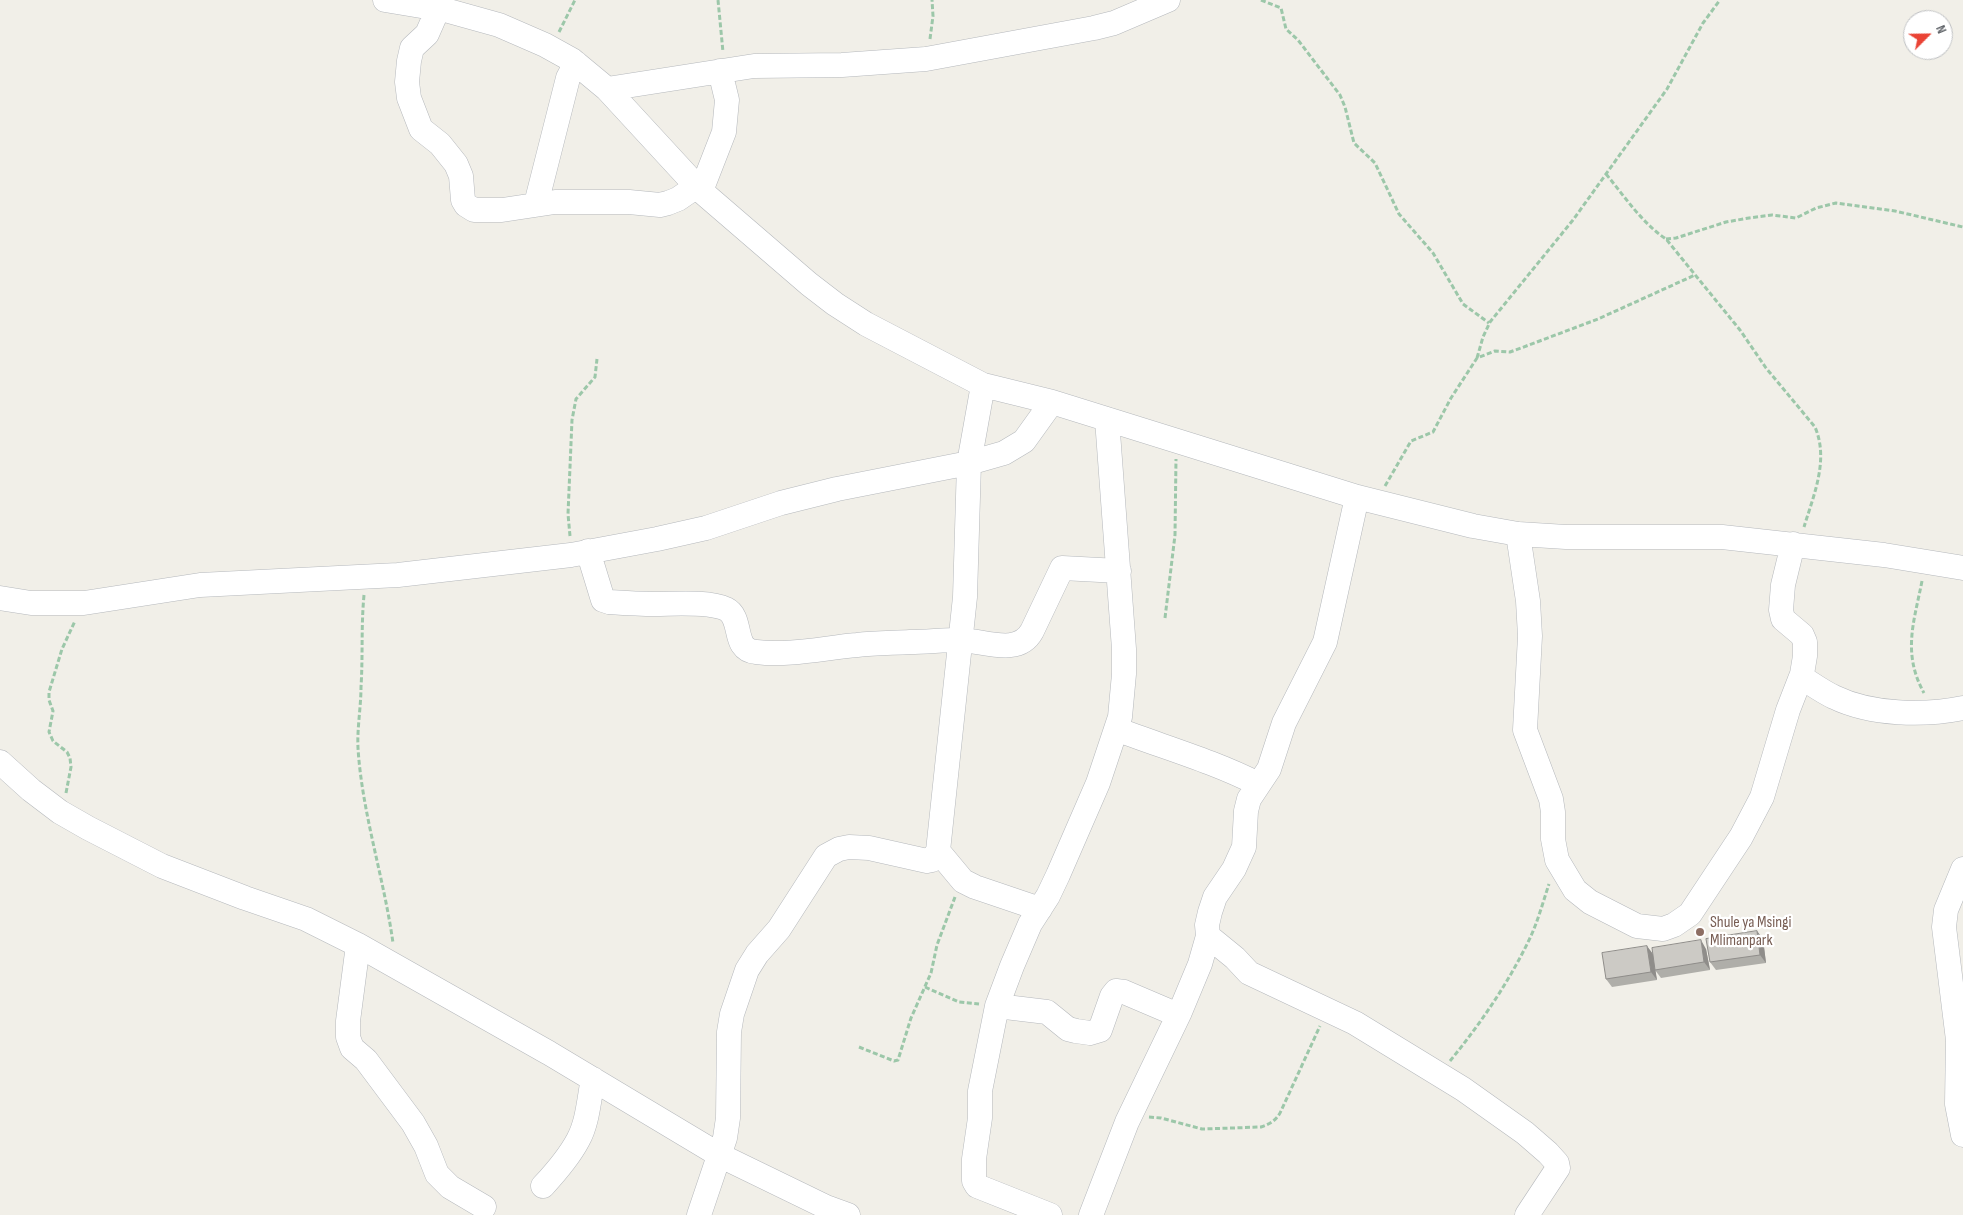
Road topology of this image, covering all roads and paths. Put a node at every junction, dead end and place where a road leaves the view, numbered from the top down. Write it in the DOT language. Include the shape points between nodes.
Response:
graph roads {
  1 [pos="385,0"];
  2 [pos="575,0"];
  3 [pos="718,0"];
  4 [pos="932,0"];
  5 [pos="1168,0"];
  6 [pos="1261,0"];
  7 [pos="1720,0"];
  8 [pos="467,8"];
  9 [pos="438,9"];
  10 [pos="550,48"];
  11 [pos="926,59"];
  12 [pos="576,63"];
  13 [pos="723,71"];
  14 [pos="607,89"];
  15 [pos="1606,174"];
  16 [pos="699,188"];
  17 [pos="536,204"];
  18 [pos="1963,227"];
  19 [pos="1666,239"];
  20 [pos="1695,275"];
  21 [pos="1489,323"];
  22 [pos="1477,358"];
  23 [pos="598,359"];
  24 [pos="983,385"];
  25 [pos="1052,402"];
  26 [pos="1108,419"];
  27 [pos="1175,440"];
  28 [pos="969,463"];
  29 [pos="1366,499"];
  30 [pos="1518,534"];
  31 [pos="1795,544"];
  32 [pos="579,553"];
  33 [pos="1926,562"];
  34 [pos="1963,568"];
  35 [pos="1119,571"];
  36 [pos="366,576"];
  37 [pos="0,598"];
  38 [pos="84,603"];
  39 [pos="1165,618"];
  40 [pos="960,640"];
  41 [pos="1801,677"];
  42 [pos="1963,708"];
  43 [pos="1931,713"];
  44 [pos="1116,729"];
  45 [pos="0,762"];
  46 [pos="1258,784"];
  47 [pos="60,812"];
  48 [pos="938,851"];
  49 [pos="1557,860"];
  50 [pos="1963,870"];
  51 [pos="963,881"];
  52 [pos="1954,908"];
  53 [pos="1040,909"];
  54 [pos="1208,936"];
  55 [pos="358,944"];
  56 [pos="397,966"];
  57 [pos="925,988"];
  58 [pos="998,1006"];
  59 [pos="1328,1010"];
  60 [pos="1178,1015"];
  61 [pos="859,1047"];
  62 [pos="1439,1075"];
  63 [pos="593,1079"];
  64 [pos="1127,1122"];
  65 [pos="1963,1135"];
  66 [pos="720,1156"];
  67 [pos="543,1186"];
  68 [pos="484,1207"];
  69 [pos="699,1215"];
  70 [pos="848,1215"];
  71 [pos="1050,1215"];
  72 [pos="1091,1215"];
  73 [pos="1527,1215"];
  1 -- 9 [label="street"];
  2 -- 10 [label="path"];
  3 -- 13 [label="path"];
  4 -- 11 [label="path" via="933,16"];
  5 -- 11 [label="street" via="1094,28"];
  6 -- 21 [label="path" via="1280,8 1286,29 1340,95 1354,143 1375,163 1399,214 1433,253 1463,304"];
  7 -- 15 [label="path" via="1703,23 1667,89"];
  8 -- 9 [label="street"];
  8 -- 10 [label="street"];
  9 -- 17 [label="street" via="427,34 412,48 409,61 409,98 421,129 440,144 456,164 466,205 474,210 502,210"];
  10 -- 12 [label="street"];
  11 -- 13 [label="street" via="842,65 775,64"];
  12 -- 14 [label="street"];
  12 -- 17 [label="street" via="568,78"];
  13 -- 14 [label="street"];
  13 -- 16 [label="street" via="727,100 724,132"];
  14 -- 16 [label="street"];
  15 -- 19 [label="path" via="1639,215"];
  15 -- 21 [label="path"];
  16 -- 17 [label="street" via="660,205 629,202"];
  16 -- 24 [label="street" via="835,304"];
  18 -- 19 [label="path" via="1894,211 1836,203 1796,218 1749,218"];
  19 -- 20 [label="path"];
  20 -- 22 [label="path" via="1598,319 1510,352 1495,351"];
  20 -- 31 [label="path" via="1808,417 1819,437 1822,453 1819,477"];
  21 -- 22 [label="path"];
  22 -- 29 [label="path" via="1433,432 1411,440"];
  23 -- 32 [label="path" via="595,377 576,399 572,420 568,514"];
  24 -- 25 [label="street"];
  24 -- 28 [label="street"];
  25 -- 26 [label="street"];
  25 -- 28 [label="street" via="1024,441 1004,453"];
  26 -- 27 [label="street"];
  26 -- 35 [label="street"];
  27 -- 29 [label="street"];
  27 -- 39 [label="path" via="1175,535"];
  28 -- 32 [label="street" via="838,489 706,528"];
  28 -- 40 [label="street" via="965,597"];
  29 -- 30 [label="street"];
  29 -- 46 [label="street" via="1325,642 1284,723 1269,769"];
  30 -- 31 [label="street" via="1722,537"];
  30 -- 49 [label="street" via="1530,636 1525,730 1551,799"];
  31 -- 33 [label="street"];
  31 -- 41 [label="street" via="1783,586 1781,610 1783,619 1796,628 1805,642"];
  32 -- 36 [label="street"];
  32 -- 40 [label="street" via="604,600 725,608 734,619 741,645 747,651 806,652 857,645"];
  33 -- 34 [label="street"];
  33 -- 43 [label="path" via="1910,640 1916,673"];
  35 -- 40 [label="street" via="1062,568 1032,631 1022,644 1011,646"];
  35 -- 44 [label="street" via="1124,674"];
  36 -- 38 [label="street" via="200,585"];
  36 -- 56 [label="path" via="358,746 363,789 388,905"];
  37 -- 38 [label="street" via="32,603"];
  38 -- 47 [label="path" via="62,649 49,692 53,711 50,732 53,742 67,752 71,767"];
  40 -- 48 [label="street"];
  41 -- 43 [label="street" via="1851,704 1893,712"];
  41 -- 49 [label="street" via="1762,797 1741,837 1690,914 1674,925 1662,928 1637,926 1590,902 1576,890"];
  42 -- 43 [label="street"];
  44 -- 46 [label="street" via="1220,766"];
  44 -- 53 [label="street" via="1098,783"];
  45 -- 47 [label="street"];
  46 -- 54 [label="street" via="1246,811 1244,848 1215,897 1206,925"];
  47 -- 55 [label="street" via="162,866 306,919"];
  48 -- 51 [label="street"];
  48 -- 66 [label="street" via="932,860 927,861 869,848 849,847 826,856 816,869 779,929 756,954 732,1014 728,1118"];
  49 -- 62 [label="path" via="1531,937 1513,970 1493,1004"];
  50 -- 52 [label="street"];
  51 -- 53 [label="street"];
  51 -- 57 [label="path" via="946,918"];
  52 -- 65 [label="street" via="1944,927 1958,1040 1957,1104"];
  53 -- 58 [label="street" via="1030,924"];
  54 -- 59 [label="street" via="1249,973"];
  54 -- 60 [label="street"];
  55 -- 56 [label="street"];
  55 -- 68 [label="street" via="348,1020 352,1048 366,1060 413,1123 437,1174"];
  56 -- 63 [label="street"];
  57 -- 58 [label="path" via="960,1002"];
  57 -- 61 [label="path" via="911,1018 898,1060"];
  58 -- 60 [label="street" via="1047,1012 1068,1029 1090,1032 1100,1030 1116,992 1124,992"];
  58 -- 71 [label="street" via="982,1079 974,1181 983,1190"];
  59 -- 62 [label="street"];
  59 -- 64 [label="path" via="1278,1118 1267,1125 1202,1129 1155,1116"];
  60 -- 64 [label="street"];
  62 -- 73 [label="street" via="1525,1133 1557,1163 1558,1168"];
  63 -- 66 [label="street"];
  63 -- 67 [label="street" via="579,1138"];
  64 -- 72 [label="street"];
  66 -- 69 [label="street"];
  66 -- 70 [label="street"];
}
